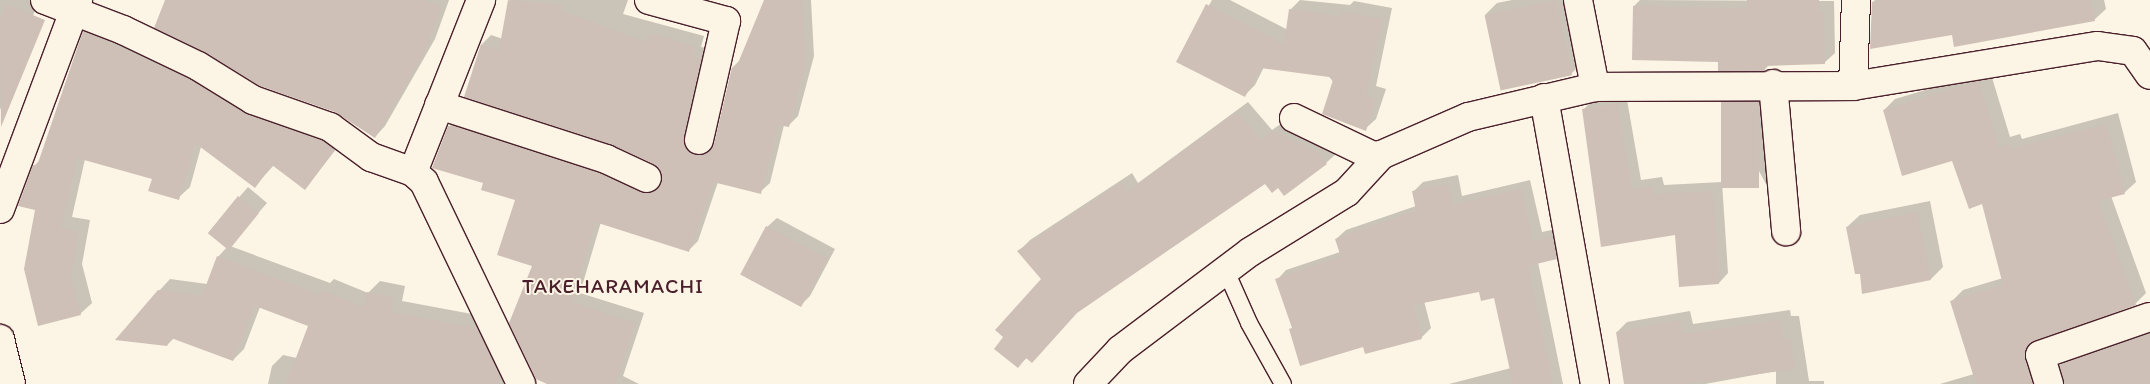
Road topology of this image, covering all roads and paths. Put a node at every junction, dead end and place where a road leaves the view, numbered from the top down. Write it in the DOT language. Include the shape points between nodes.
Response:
graph roads {
  1 [pos="45,0"];
  2 [pos="482,0"];
  3 [pos="649,0"];
  4 [pos="1578,0"];
  5 [pos="1856,0"];
  6 [pos="77,6"];
  7 [pos="2150,75"];
  8 [pos="1772,84"];
  9 [pos="1853,86"];
  10 [pos="1595,87"];
  11 [pos="1544,98"];
  12 [pos="439,105"];
  13 [pos="1294,118"];
  14 [pos="710,128"];
  15 [pos="1380,155"];
  16 [pos="413,172"];
  17 [pos="647,178"];
  18 [pos="0,209"];
  19 [pos="1786,231"];
  20 [pos="1226,271"];
  21 [pos="2150,317"];
  22 [pos="0,339"];
  23 [pos="11,384"];
  24 [pos="521,384"];
  25 [pos="1088,384"];
  26 [pos="1283,384"];
  27 [pos="1595,384"];
  28 [pos="2049,384"];
  1 -- 6 [label="street"];
  2 -- 12 [label="street"];
  3 -- 14 [label="street" via="726,22"];
  4 -- 10 [label="street"];
  5 -- 9 [label="street"];
  6 -- 16 [label="street" via="198,66 253,100 330,126 371,157"];
  6 -- 18 [label="street"];
  7 -- 9 [label="street" via="2133,51 2098,46"];
  8 -- 9 [label="street"];
  8 -- 10 [label="street"];
  8 -- 19 [label="street"];
  10 -- 11 [label="street"];
  11 -- 15 [label="street" via="1468,117"];
  11 -- 27 [label="street"];
  12 -- 16 [label="street"];
  12 -- 17 [label="street" via="606,159"];
  13 -- 15 [label="street" via="1373,156"];
  15 -- 20 [label="street" via="1347,192 1250,252"];
  16 -- 24 [label="street" via="424,182"];
  20 -- 25 [label="street" via="1120,350"];
  20 -- 26 [label="lane" via="1249,323"];
  21 -- 28 [label="street" via="2040,355"];
  22 -- 23 [label="street"];
}
